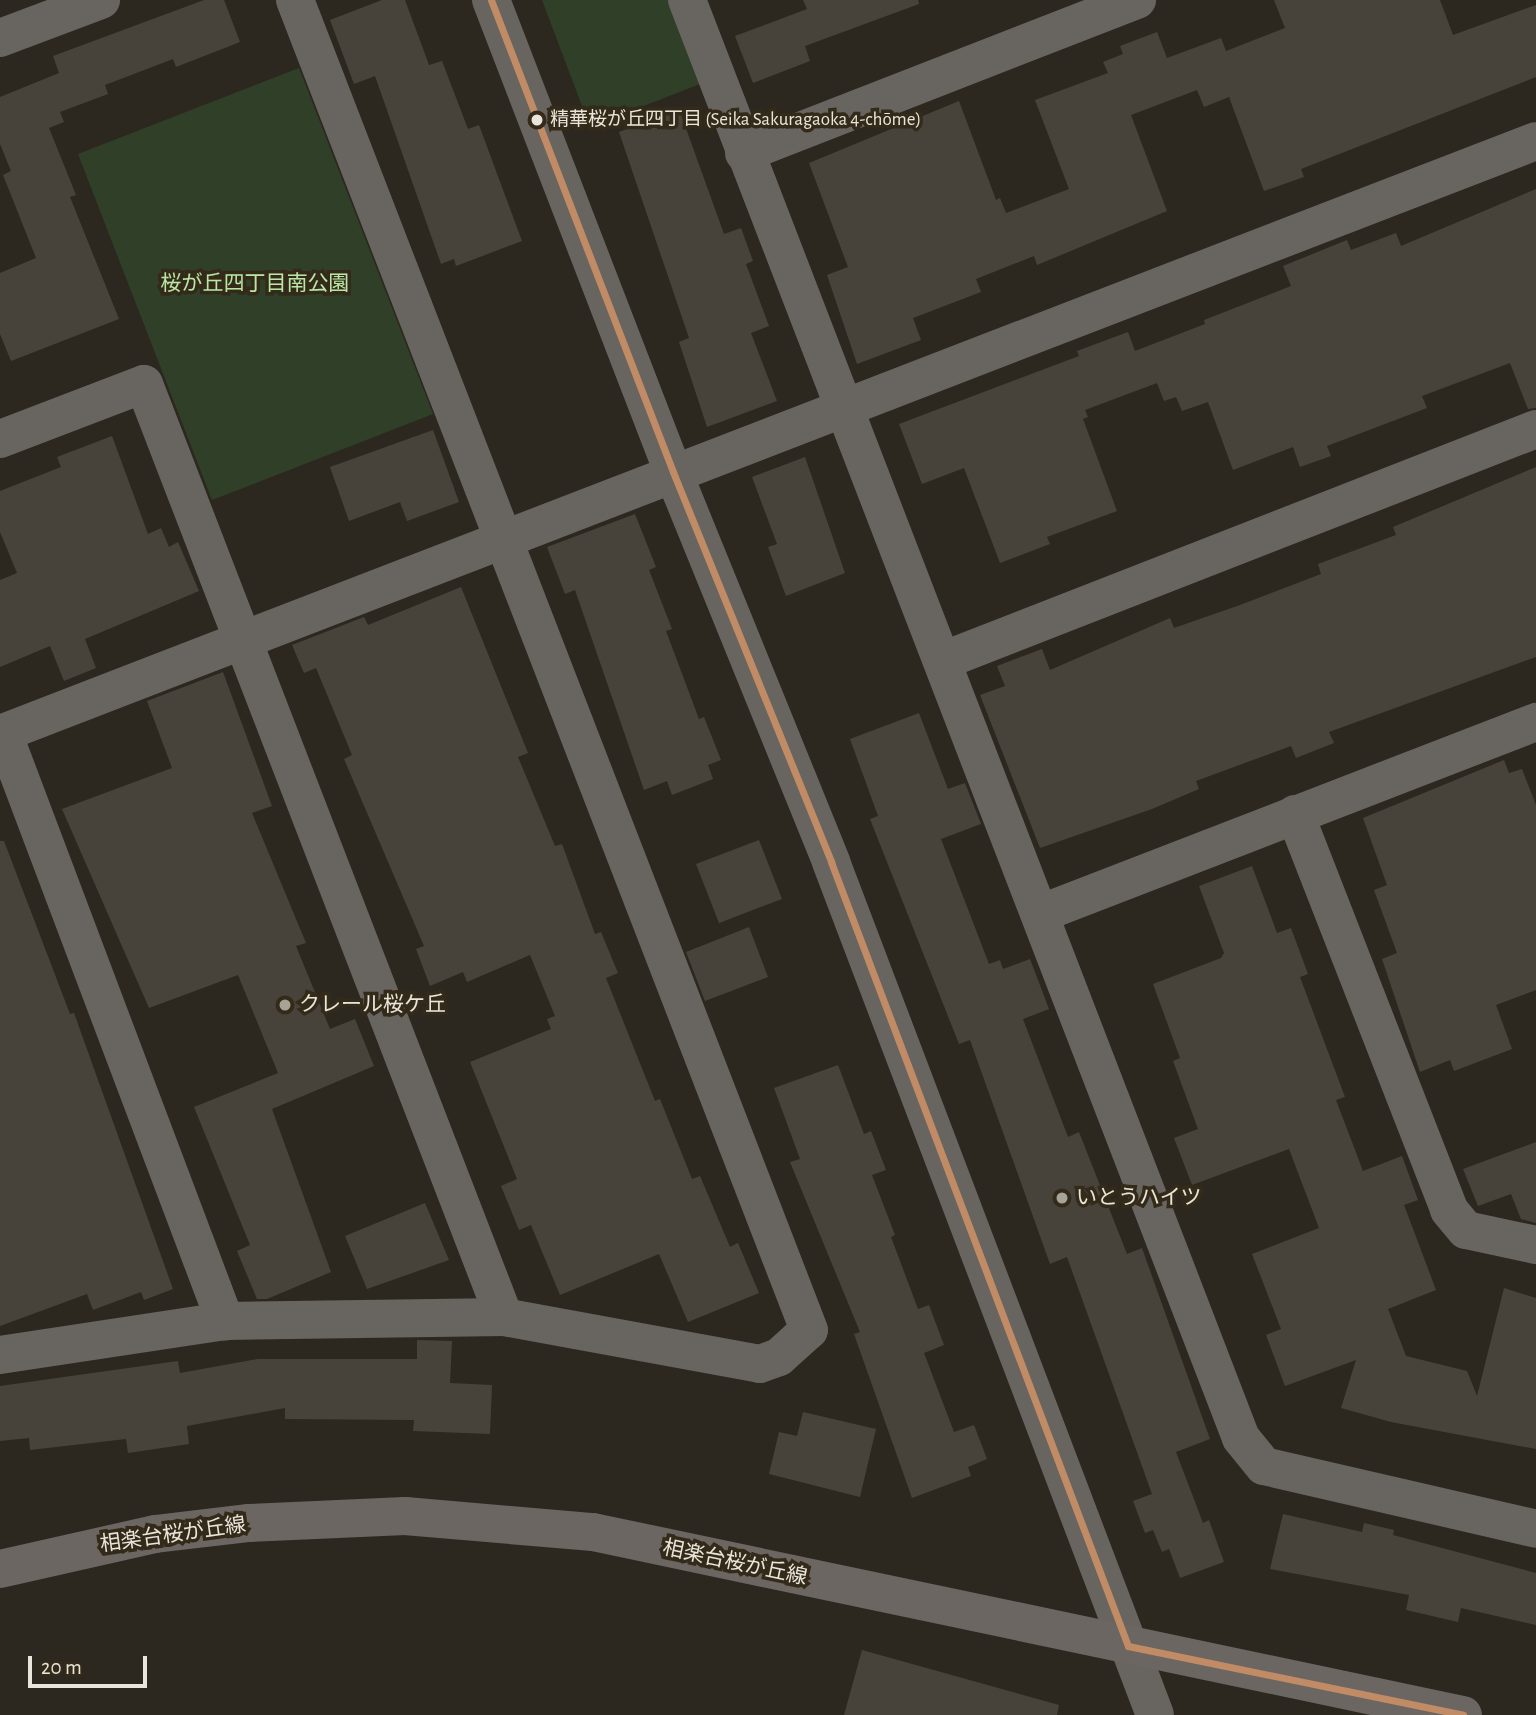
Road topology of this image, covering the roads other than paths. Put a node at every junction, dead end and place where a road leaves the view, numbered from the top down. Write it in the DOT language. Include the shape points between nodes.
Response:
graph roads {
  1 [pos="101,0"];
  2 [pos="295,0"];
  3 [pos="491,0"];
  4 [pos="687,0"];
  5 [pos="1137,0"];
  6 [pos="0,38"];
  7 [pos="1536,141"];
  8 [pos="744,153"];
  9 [pos="844,405"];
  10 [pos="1536,429"];
  11 [pos="0,439"];
  12 [pos="673,472"];
  13 [pos="503,540"];
  14 [pos="244,638"];
  15 [pos="942,661"];
  16 [pos="1536,722"];
  17 [pos="1,733"];
  18 [pos="1296,814"];
  19 [pos="1042,913"];
  20 [pos="1536,1245"];
  21 [pos="504,1317"];
  22 [pos="225,1321"];
  23 [pos="0,1354"];
  24 [pos="1536,1529"];
  25 [pos="0,1569"];
  26 [pos="1128,1646"];
  27 [pos="1155,1715"];
  28 [pos="1463,1715"];
  1 -- 6 [label="street"];
  2 -- 13 [label="street"];
  3 -- 12 [label="street"];
  4 -- 8 [label="street"];
  5 -- 8 [label="street"];
  7 -- 9 [label="street"];
  8 -- 9 [label="street"];
  9 -- 12 [label="street"];
  9 -- 15 [label="street"];
  10 -- 15 [label="street"];
  11 -- 14 [label="street" via="144,384"];
  12 -- 13 [label="street"];
  12 -- 26 [label="street" via="836,875"];
  13 -- 14 [label="street"];
  13 -- 21 [label="street" via="809,1330 779,1357 760,1364"];
  14 -- 17 [label="street"];
  14 -- 21 [label="street"];
  15 -- 19 [label="street"];
  16 -- 18 [label="street"];
  17 -- 22 [label="street"];
  18 -- 19 [label="street"];
  18 -- 20 [label="street" via="1449,1210 1466,1230"];
  19 -- 24 [label="street" via="1241,1438 1264,1466"];
  21 -- 22 [label="street"];
  22 -- 23 [label="street"];
  25 -- 26 [label="main road, 相楽台桜が丘線" via="155,1534 249,1523 405,1516 468,1520 593,1532"];
  26 -- 27 [label="street"];
  26 -- 28 [label="main road, 相楽台桜が丘線"];
}
